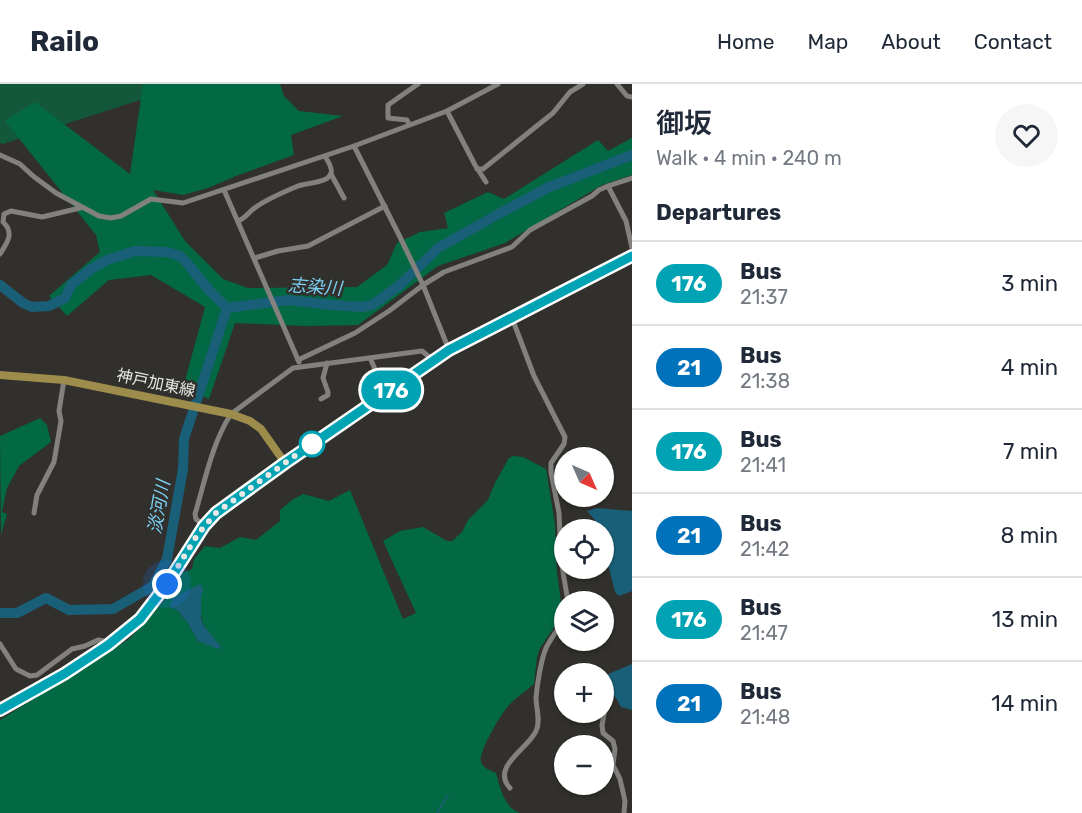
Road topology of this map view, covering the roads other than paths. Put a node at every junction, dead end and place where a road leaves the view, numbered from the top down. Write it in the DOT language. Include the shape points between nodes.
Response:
graph roads {
  1 [pos="418,84"];
  2 [pos="498,84"];
  3 [pos="583,84"];
  4 [pos="617,84"];
  5 [pos="632,97"];
  6 [pos="447,111"];
  7 [pos="410,124"];
  8 [pos="354,146"];
  9 [pos="0,155"];
  10 [pos="325,156"];
  11 [pos="477,169"];
  12 [pos="331,174"];
  13 [pos="632,178"];
  14 [pos="486,182"];
  15 [pos="608,186"];
  16 [pos="224,190"];
  17 [pos="344,198"];
  18 [pos="385,206"];
  19 [pos="82,208"];
  20 [pos="238,221"];
  21 [pos="632,248"];
  22 [pos="0,254"];
  23 [pos="632,256"];
  24 [pos="255,258"];
  25 [pos="423,285"];
  26 [pos="512,318"];
  27 [pos="449,350"];
  28 [pos="370,358"];
  29 [pos="433,360"];
  30 [pos="300,363"];
  31 [pos="327,363"];
  32 [pos="0,375"];
  33 [pos="64,380"];
  34 [pos="386,393"];
  35 [pos="321,399"];
  36 [pos="231,414"];
  37 [pos="285,463"];
  38 [pos="34,513"];
  39 [pos="204,526"];
  40 [pos="566,591"];
  41 [pos="554,635"];
  42 [pos="0,644"];
  43 [pos="108,645"];
  44 [pos="0,710"];
  45 [pos="602,723"];
  46 [pos="510,788"];
  47 [pos="624,813"];
  1 -- 7 [label="street" via="388,105 388,118 408,120"];
  2 -- 6 [label="street"];
  3 -- 11 [label="street" via="570,92 554,113 483,169"];
  4 -- 5 [label="street"];
  6 -- 7 [label="street"];
  6 -- 11 [label="street"];
  7 -- 8 [label="street"];
  8 -- 10 [label="street"];
  8 -- 18 [label="street"];
  9 -- 19 [label="street" via="20,164"];
  10 -- 12 [label="street"];
  10 -- 16 [label="street"];
  11 -- 14 [label="street"];
  12 -- 17 [label="street"];
  12 -- 20 [label="street" via="284,192"];
  13 -- 15 [label="street"];
  15 -- 21 [label="street" via="626,221"];
  15 -- 25 [label="street" via="530,230 512,247 444,272"];
  16 -- 19 [label="street" via="183,203 151,200 111,218"];
  16 -- 20 [label="street"];
  18 -- 24 [label="street" via="308,246"];
  18 -- 25 [label="street"];
  19 -- 22 [label="street" via="42,216 11,211 4,214 3,222 10,232"];
  20 -- 24 [label="street"];
  23 -- 26 [label="main road"];
  24 -- 30 [label="street"];
  25 -- 27 [label="street"];
  25 -- 30 [label="street" via="355,333"];
  26 -- 27 [label="main road"];
  26 -- 40 [label="street" via="534,376 565,437 551,463 551,472"];
  27 -- 29 [label="main road"];
  28 -- 29 [label="street" via="422,351"];
  28 -- 31 [label="street"];
  28 -- 34 [label="street"];
  29 -- 34 [label="main road"];
  30 -- 31 [label="street"];
  30 -- 36 [label="street"];
  31 -- 35 [label="street" via="322,378 328,395"];
  32 -- 33 [label="main road, 神戸加東線"];
  33 -- 36 [label="main road, 神戸加東線"];
  33 -- 38 [label="street" via="54,462 37,495"];
  34 -- 37 [label="main road"];
  36 -- 37 [label="main road, 神戸加東線" via="261,429"];
  36 -- 39 [label="street" via="214,451 195,513"];
  37 -- 39 [label="main road"];
  39 -- 43 [label="main road" via="140,619"];
  41 -- 46 [label="street" via="543,658 536,695 537,730 505,769 505,781"];
  42 -- 43 [label="street" via="16,669 30,676 72,649 98,640"];
  43 -- 44 [label="main road"];
  45 -- 47 [label="street" via="603,732 615,748 613,765 626,801"];
}
